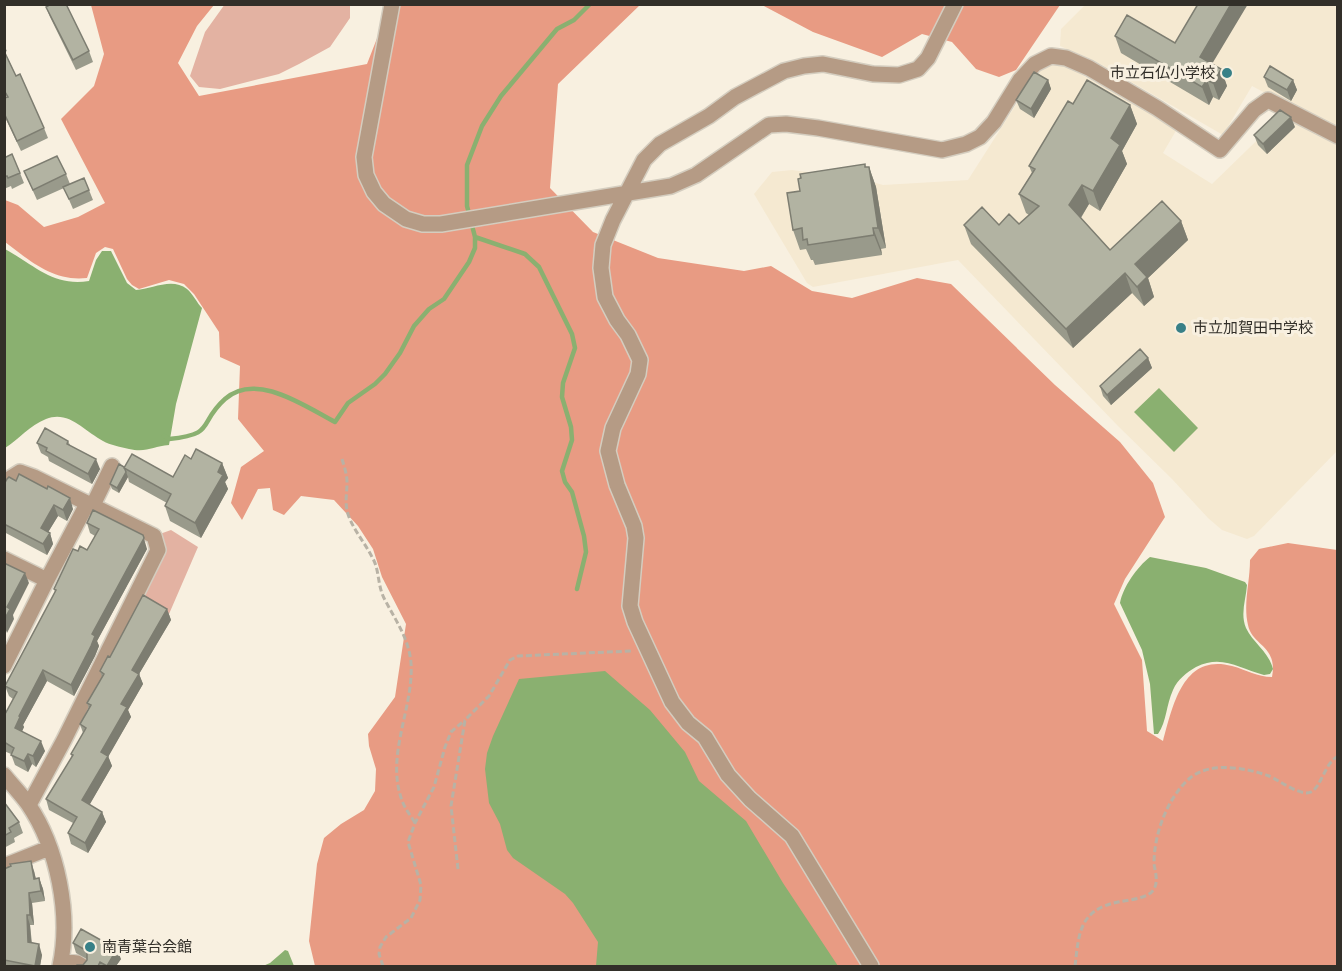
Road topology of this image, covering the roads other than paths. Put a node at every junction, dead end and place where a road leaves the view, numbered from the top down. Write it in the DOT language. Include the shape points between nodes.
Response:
graph roads {
  1 [pos="392,4"];
  2 [pos="955,4"];
  3 [pos="1338,136"];
  4 [pos="627,195"];
  5 [pos="112,466"];
  6 [pos="4,482"];
  7 [pos="90,505"];
  8 [pos="4,559"];
  9 [pos="47,580"];
  10 [pos="6,660"];
  11 [pos="4,776"];
  12 [pos="29,805"];
  13 [pos="49,848"];
  14 [pos="4,866"];
  15 [pos="61,964"];
  16 [pos="82,966"];
  17 [pos="871,966"];
  1 -- 4 [label="street" via="364,157 366,175 384,204 406,219 423,224 605,195"];
  2 -- 4 [label="street" via="928,58 918,69 899,75 823,64 784,71 735,97 650,152"];
  3 -- 4 [label="street" via="1268,100 1254,110 1220,150 1089,68 1050,56 1035,64 1020,80 994,122 980,137 966,144 942,150 818,128 769,125 696,175 671,186"];
  4 -- 17 [label="street" via="603,246 601,281 605,297 640,360 608,451 636,538 630,606 672,702 705,737 728,775 750,800 792,836"];
  5 -- 7 [label="street"];
  6 -- 7 [label="street" via="20,472"];
  7 -- 9 [label="street"];
  7 -- 12 [label="street" via="154,536 158,550"];
  8 -- 9 [label="street"];
  9 -- 10 [label="street"];
  11 -- 12 [label="street"];
  12 -- 13 [label="street"];
  13 -- 14 [label="street"];
  13 -- 15 [label="street" via="62,892 65,921"];
  15 -- 16 [label="street"];
}
